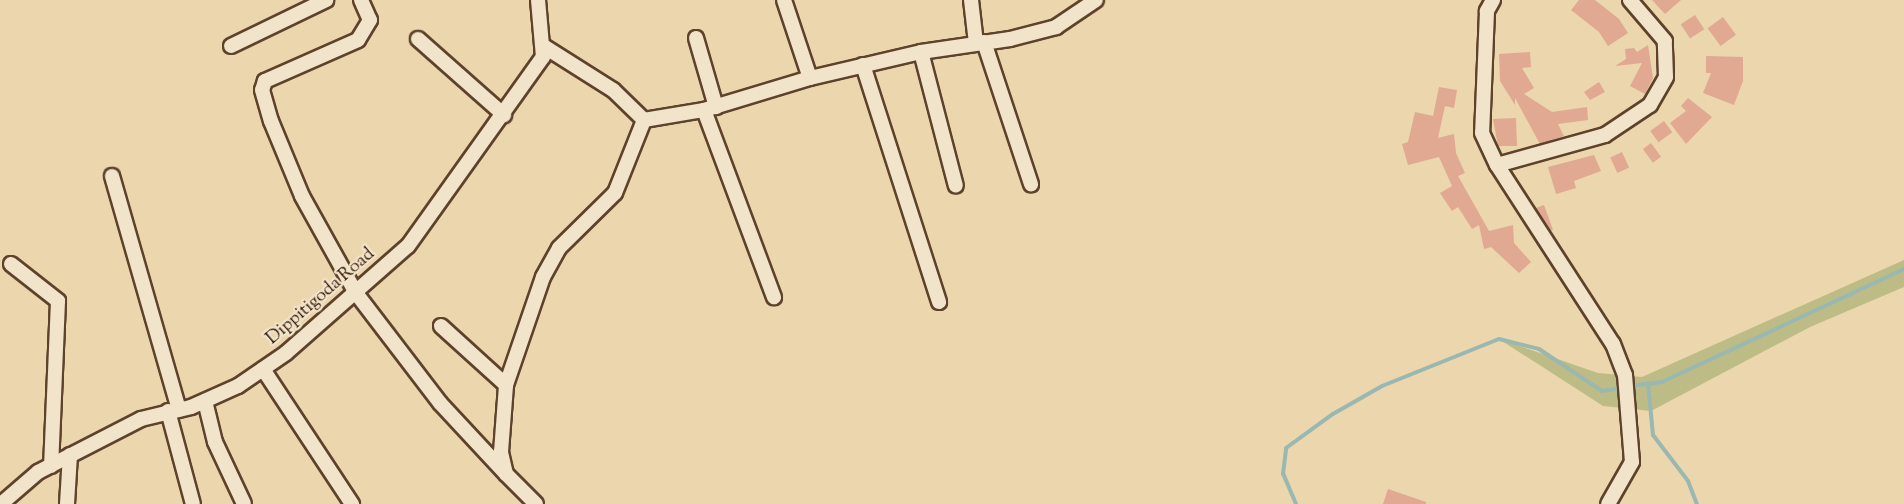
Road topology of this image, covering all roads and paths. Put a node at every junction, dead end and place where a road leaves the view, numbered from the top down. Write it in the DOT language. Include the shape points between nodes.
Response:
graph roads {
  1 [pos="326,0"];
  2 [pos="361,0"];
  3 [pos="538,0"];
  4 [pos="784,0"];
  5 [pos="971,0"];
  6 [pos="1096,0"];
  7 [pos="1492,0"];
  8 [pos="1630,0"];
  9 [pos="696,38"];
  10 [pos="418,39"];
  11 [pos="980,42"];
  12 [pos="231,46"];
  13 [pos="545,47"];
  14 [pos="921,52"];
  15 [pos="863,65"];
  16 [pos="810,78"];
  17 [pos="710,108"];
  18 [pos="504,115"];
  19 [pos="644,120"];
  20 [pos="1497,165"];
  21 [pos="112,176"];
  22 [pos="1031,184"];
  23 [pos="956,186"];
  24 [pos="11,264"];
  25 [pos="356,293"];
  26 [pos="774,297"];
  27 [pos="939,302"];
  28 [pos="441,326"];
  29 [pos="263,369"];
  30 [pos="506,385"];
  31 [pos="205,401"];
  32 [pos="173,410"];
  33 [pos="70,455"];
  34 [pos="51,466"];
  35 [pos="506,474"];
  36 [pos="1,504"];
  37 [pos="68,504"];
  38 [pos="193,504"];
  39 [pos="244,504"];
  40 [pos="352,504"];
  41 [pos="536,504"];
  42 [pos="1608,504"];
  1 -- 12 [label="street"];
  2 -- 25 [label="street" via="370,20 358,40 273,76 262,90 302,196"];
  3 -- 13 [label="street"];
  4 -- 16 [label="street"];
  5 -- 11 [label="street"];
  6 -- 11 [label="street" via="1056,27"];
  7 -- 20 [label="street" via="1487,11 1482,133"];
  8 -- 20 [label="street" via="1665,41 1666,77 1650,105 1605,135"];
  9 -- 17 [label="street"];
  10 -- 18 [label="street"];
  11 -- 14 [label="street"];
  11 -- 22 [label="street"];
  13 -- 18 [label="street, Dippitigoda Road" via="543,57"];
  13 -- 19 [label="street" via="613,90"];
  14 -- 15 [label="street"];
  14 -- 23 [label="street"];
  15 -- 16 [label="street"];
  15 -- 27 [label="street"];
  16 -- 17 [label="street"];
  17 -- 19 [label="street"];
  17 -- 26 [label="street"];
  18 -- 25 [label="street, Dippitigoda Road" via="408,246"];
  19 -- 30 [label="street" via="615,193 559,248 543,277"];
  20 -- 42 [label="street" via="1613,344 1625,375 1632,462"];
  21 -- 32 [label="street"];
  24 -- 34 [label="street" via="58,301"];
  25 -- 29 [label="street, Dippitigoda Road"];
  25 -- 35 [label="street" via="440,403"];
  28 -- 30 [label="street"];
  29 -- 31 [label="street, Dippitigoda Road"];
  29 -- 40 [label="street"];
  30 -- 35 [label="street" via="501,452"];
  31 -- 32 [label="street, Dippitigoda Road"];
  31 -- 39 [label="street" via="215,442"];
  32 -- 33 [label="street, Dippitigoda Road" via="141,420"];
  32 -- 38 [label="street"];
  33 -- 34 [label="street, Dippitigoda Road"];
  33 -- 37 [label="street"];
  34 -- 36 [label="street, Dippitigoda Road" via="38,472"];
  35 -- 41 [label="street"];
}
